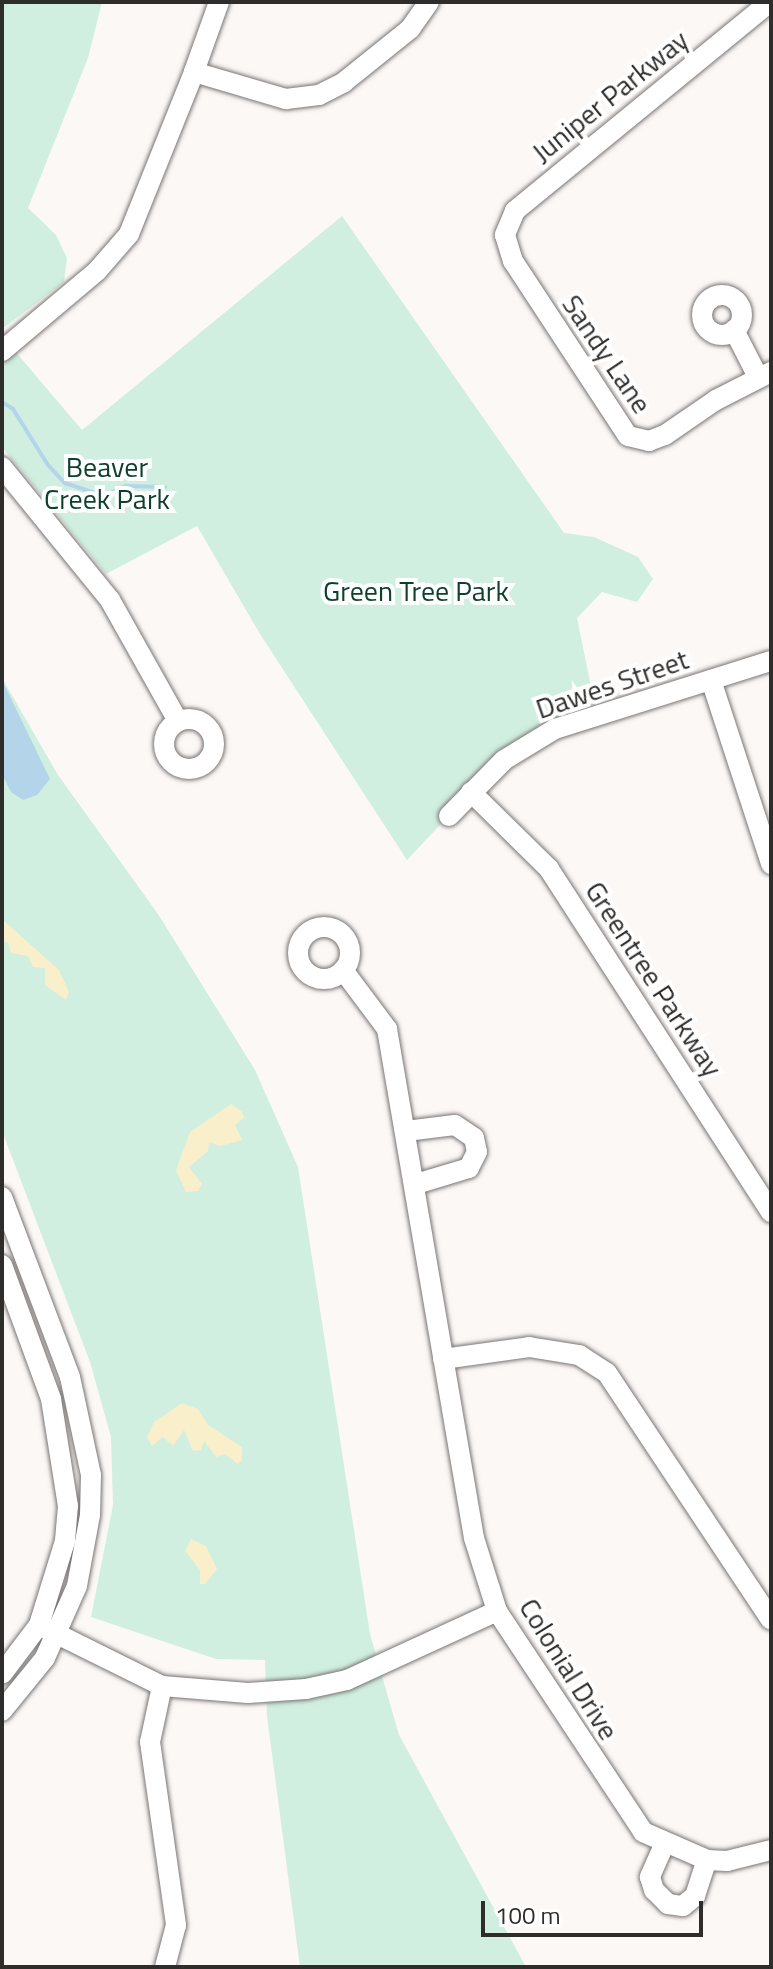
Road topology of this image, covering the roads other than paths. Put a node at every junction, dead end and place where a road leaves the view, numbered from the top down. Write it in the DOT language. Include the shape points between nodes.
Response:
graph roads {
  1 [pos="219,2"];
  2 [pos="429,2"];
  3 [pos="770,2"];
  4 [pos="194,72"];
  5 [pos="506,246"];
  6 [pos="734,330"];
  7 [pos="2,351"];
  8 [pos="765,375"];
  9 [pos="2,467"];
  10 [pos="771,661"];
  11 [pos="711,680"];
  12 [pos="178,721"];
  13 [pos="471,792"];
  14 [pos="449,816"];
  15 [pos="771,864"];
  16 [pos="343,970"];
  17 [pos="406,1131"];
  18 [pos="416,1184"];
  19 [pos="2,1197"];
  20 [pos="771,1212"];
  21 [pos="2,1265"];
  22 [pos="443,1359"];
  23 [pos="497,1611"];
  24 [pos="771,1620"];
  25 [pos="47,1629"];
  26 [pos="2,1674"];
  27 [pos="162,1686"];
  28 [pos="2,1711"];
  29 [pos="664,1845"];
  30 [pos="771,1850"];
  31 [pos="707,1860"];
  32 [pos="165,1967"];
  1 -- 4 [label="street"];
  2 -- 4 [label="street" via="410,29 344,82 319,95 269,97"];
  3 -- 5 [label="street, Juniper Parkway" via="515,211 507,225"];
  4 -- 7 [label="street" via="129,234 97,271"];
  5 -- 8 [label="street, Sandy Lane" via="629,437 649,441 665,435"];
  6 -- 8 [label="street"];
  9 -- 12 [label="street" via="110,600"];
  10 -- 11 [label="street, Dawes Street"];
  11 -- 13 [label="street, Dawes Street" via="555,729 504,760"];
  11 -- 15 [label="street"];
  13 -- 14 [label="street, Dawes Street"];
  13 -- 20 [label="street, Greentree Parkway" via="549,869"];
  16 -- 17 [label="street, Colonial Drive" via="387,1029"];
  17 -- 18 [label="street, Colonial Drive"];
  17 -- 18 [label="street" via="455,1125 474,1138 477,1152 469,1168"];
  18 -- 22 [label="street, Colonial Drive"];
  19 -- 25 [label="street" via="70,1377 91,1475 85,1552"];
  21 -- 25 [label="street" via="51,1399 65,1466 65,1541"];
  22 -- 23 [label="street, Colonial Drive" via="474,1538"];
  22 -- 24 [label="street" via="529,1347 579,1355 607,1373"];
  23 -- 27 [label="street" via="347,1680 248,1693"];
  23 -- 29 [label="street, Colonial Drive" via="605,1780 643,1832"];
  25 -- 26 [label="street"];
  25 -- 27 [label="street"];
  25 -- 28 [label="street" via="39,1667"];
  27 -- 32 [label="street" via="150,1742 176,1925"];
  29 -- 31 [label="street, Colonial Drive"];
  29 -- 31 [label="street" via="650,1877 668,1904 683,1906 695,1896"];
  30 -- 31 [label="street, Colonial Drive" via="727,1861"];
}
